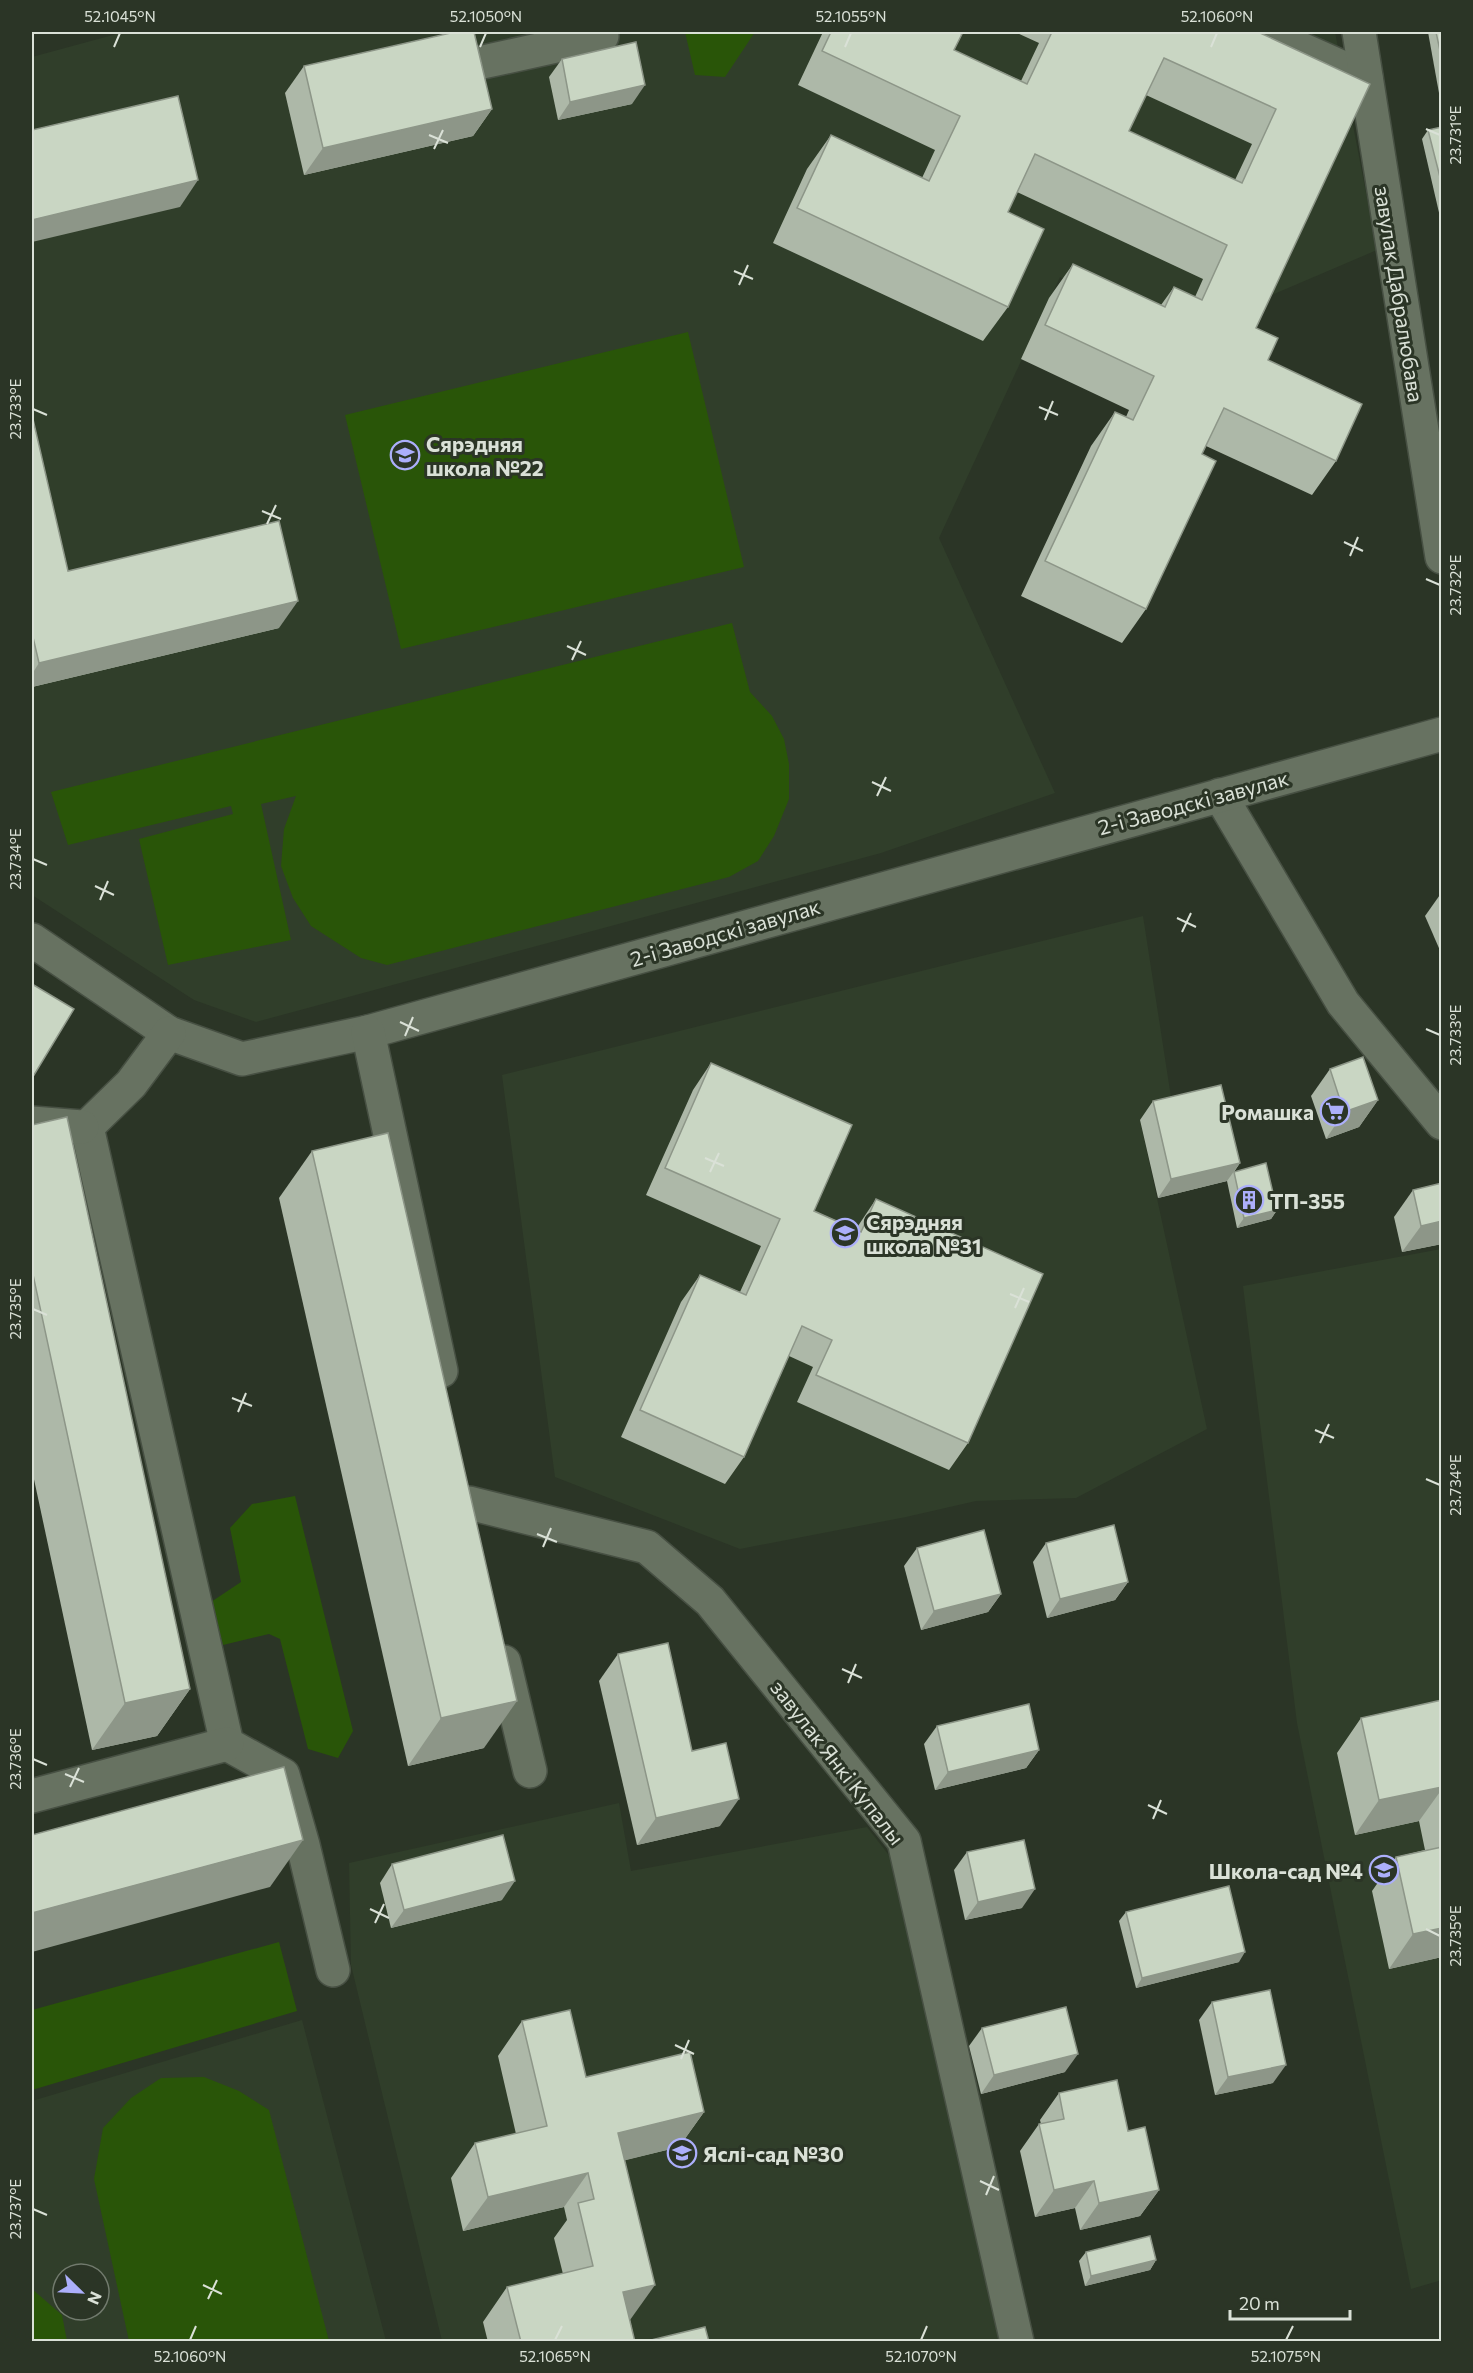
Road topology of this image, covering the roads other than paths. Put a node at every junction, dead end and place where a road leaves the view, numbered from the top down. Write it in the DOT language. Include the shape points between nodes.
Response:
graph roads {
  1 [pos="601,32"];
  2 [pos="1263,32"];
  3 [pos="1359,32"];
  4 [pos="483,62"];
  5 [pos="1366,78"];
  6 [pos="1442,557"];
  7 [pos="1442,734"];
  8 [pos="1220,795"];
  9 [pos="32,940"];
  10 [pos="368,1032"];
  11 [pos="169,1034"];
  12 [pos="1429,1087"];
  13 [pos="32,1123"];
  14 [pos="1442,1123"];
  15 [pos="87,1127"];
  16 [pos="448,1401"];
  17 [pos="462,1469"];
  18 [pos="470,1503"];
  19 [pos="476,1536"];
  20 [pos="498,1635"];
  21 [pos="226,1744"];
  22 [pos="530,1771"];
  23 [pos="32,1796"];
  24 [pos="333,1970"];
  25 [pos="1017,2342"];
  1 -- 4 [label="street" via="602,36"];
  2 -- 5 [label="street"];
  3 -- 5 [label="street, завулак Дабралюбава"];
  5 -- 6 [label="street, завулак Дабралюбава"];
  7 -- 8 [label="street, 2-і Заводскі завулак"];
  8 -- 10 [label="street, 2-і Заводскі завулак"];
  8 -- 12 [label="street" via="1343,1003"];
  9 -- 11 [label="street, 2-і Заводскі завулак"];
  10 -- 11 [label="street, 2-і Заводскі завулак" via="242,1059"];
  10 -- 16 [label="street"];
  11 -- 15 [label="street" via="131,1084"];
  12 -- 14 [label="street"];
  13 -- 15 [label="street"];
  15 -- 21 [label="street"];
  17 -- 18 [label="street"];
  18 -- 19 [label="street"];
  18 -- 25 [label="street, завулак Янкі Купалы" via="647,1547 710,1601 904,1841"];
  20 -- 22 [label="street"];
  21 -- 23 [label="street"];
  21 -- 24 [label="street" via="283,1775"];
}
